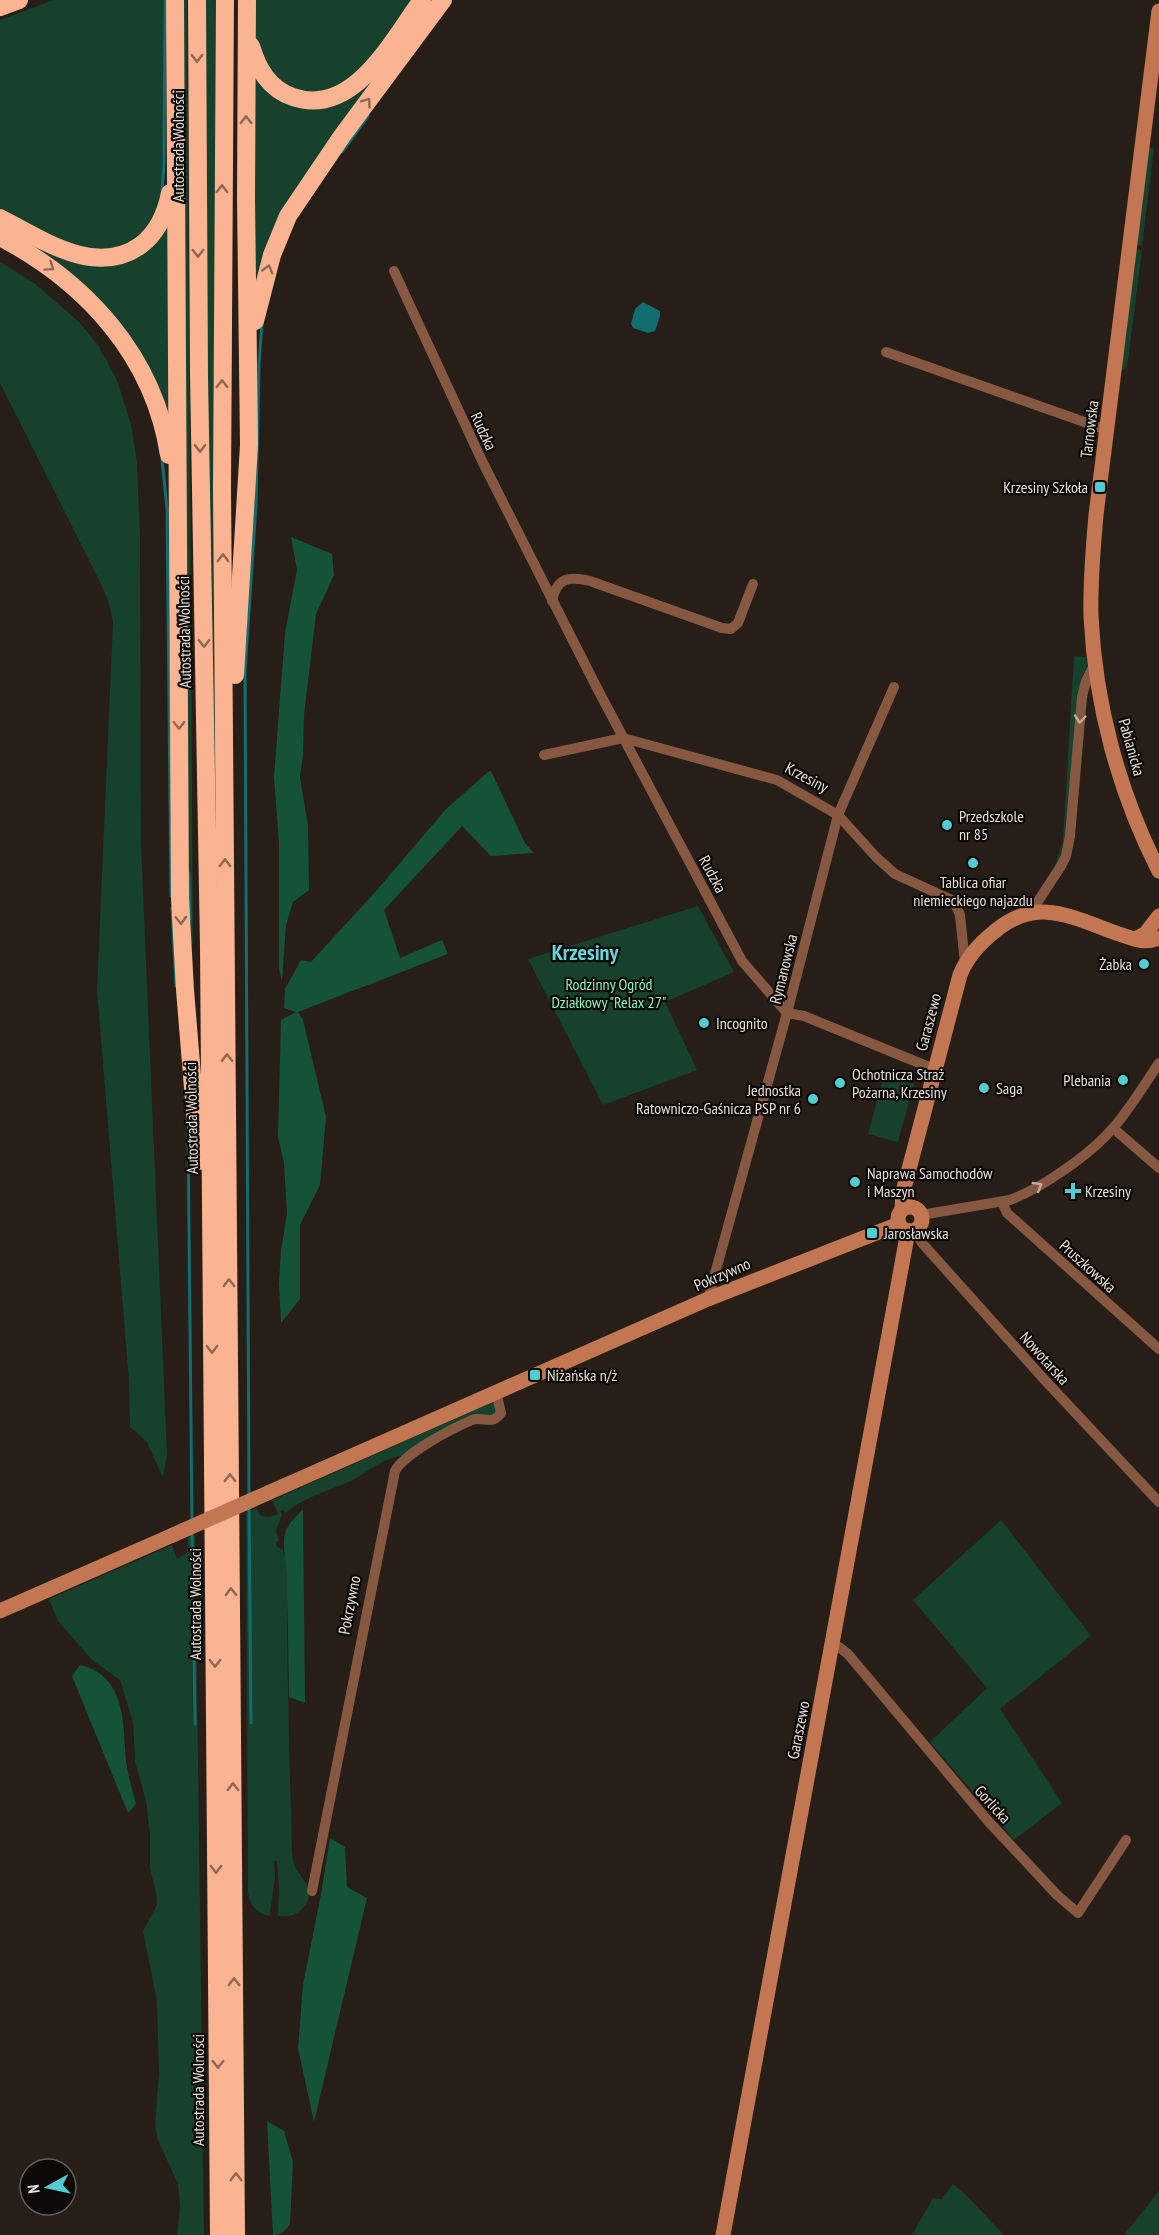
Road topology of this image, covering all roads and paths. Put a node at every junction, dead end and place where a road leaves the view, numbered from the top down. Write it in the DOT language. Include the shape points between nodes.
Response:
graph roads {
  1 [pos="19,0"];
  2 [pos="175,0"];
  3 [pos="197,0"];
  4 [pos="225,0"];
  5 [pos="422,0"];
  6 [pos="442,0"];
  7 [pos="0,7"];
  8 [pos="247,7"];
  9 [pos="1159,11"];
  10 [pos="174,129"];
  11 [pos="0,218"];
  12 [pos="0,237"];
  13 [pos="393,271"];
  14 [pos="886,352"];
  15 [pos="249,388"];
  16 [pos="1107,430"];
  17 [pos="177,519"];
  18 [pos="753,584"];
  19 [pos="552,601"];
  20 [pos="1095,663"];
  21 [pos="894,687"];
  22 [pos="623,738"];
  23 [pos="544,755"];
  24 [pos="224,784"];
  25 [pos="838,815"];
  26 [pos="1159,871"];
  27 [pos="1031,912"];
  28 [pos="1159,916"];
  29 [pos="1159,938"];
  30 [pos="1135,939"];
  31 [pos="965,963"];
  32 [pos="787,1013"];
  33 [pos="1159,1063"];
  34 [pos="934,1069"];
  35 [pos="1113,1128"];
  36 [pos="1159,1168"];
  37 [pos="1002,1202"];
  38 [pos="921,1215"];
  39 [pos="906,1224"];
  40 [pos="211,1248"];
  41 [pos="708,1299"];
  42 [pos="1159,1349"];
  43 [pos="496,1392"];
  44 [pos="1159,1502"];
  45 [pos="0,1611"];
  46 [pos="832,1645"];
  47 [pos="1126,1840"];
  48 [pos="312,1891"];
  49 [pos="219,2235"];
  50 [pos="236,2235"];
  51 [pos="723,2235"];
  1 -- 7 [label="highway"];
  2 -- 10 [label="highway"];
  3 -- 40 [label="highway, Autostrada Wolności, one-way"];
  24 -- 4 [label="highway, one-way" via="221,346"];
  5 -- 8 [label="highway" via="364,76 343,93 318,101 288,95 264,76 251,46"];
  15 -- 6 [label="highway, one-way" via="256,318 272,255 288,216"];
  15 -- 8 [label="highway, one-way"];
  9 -- 16 [label="street, Tarnowska"];
  10 -- 11 [label="highway" via="172,176 165,212 150,237 133,250 111,257 83,256"];
  10 -- 17 [label="highway"];
  12 -- 17 [label="highway, one-way" via="39,259 73,285 102,313 129,349 152,393 165,430"];
  13 -- 19 [label="street, Rudzka"];
  14 -- 16 [label="street"];
  15 -- 24 [label="highway" via="234,704"];
  16 -- 20 [label="street, Tarnowska" via="1094,541 1091,617"];
  17 -- 40 [label="highway, one-way" via="182,946 199,1160"];
  18 -- 19 [label="street" via="738,623 731,629 573,577 561,581"];
  19 -- 22 [label="street, Rudzka"];
  20 -- 26 [label="street, Pabianicka" via="1104,718 1121,779"];
  20 -- 27 [label="street, Tarnowska, one-way" via="1082,697 1066,856"];
  21 -- 25 [label="street, Rymanowska"];
  22 -- 23 [label="street"];
  22 -- 25 [label="street, Krzesiny" via="777,780"];
  22 -- 32 [label="street, Rudzka" via="742,961"];
  50 -- 24 [label="highway, one-way"];
  25 -- 31 [label="street, Krzesiny" via="895,874 954,901 960,915"];
  25 -- 32 [label="street, Rymanowska"];
  27 -- 30 [label="street" via="1073,918"];
  27 -- 31 [label="street, Garaszewo" via="996,930"];
  28 -- 30 [label="street" via="1145,934"];
  29 -- 30 [label="street" via="1145,942"];
  31 -- 34 [label="street, Garaszewo"];
  32 -- 34 [label="street" via="804,1016"];
  32 -- 41 [label="street, Rymanowska"];
  33 -- 35 [label="street"];
  34 -- 39 [label="street, Garaszewo" via="903,1192"];
  35 -- 36 [label="street"];
  37 -- 35 [label="street, one-way" via="1048,1180"];
  37 -- 38 [label="street"];
  37 -- 42 [label="street, Pruszkowska" via="1007,1213"];
  38 -- 39 [label="street" via="915,1208 906,1207"];
  39 -- 41 [label="street, Pokrzywno"];
  39 -- 44 [label="street, Nowotarska"];
  39 -- 46 [label="street, Garaszewo"];
  40 -- 49 [label="highway, Autostrada Wolności, one-way"];
  41 -- 43 [label="street, Pokrzywno"];
  43 -- 45 [label="street, Pokrzywno, bridge"];
  43 -- 48 [label="street, Pokrzywno" via="501,1413 498,1417 490,1421 474,1419 409,1455 395,1471"];
  46 -- 47 [label="street, Gorlicka" via="848,1654 963,1794 1078,1913"];
  46 -- 51 [label="street, Garaszewo"];
}
